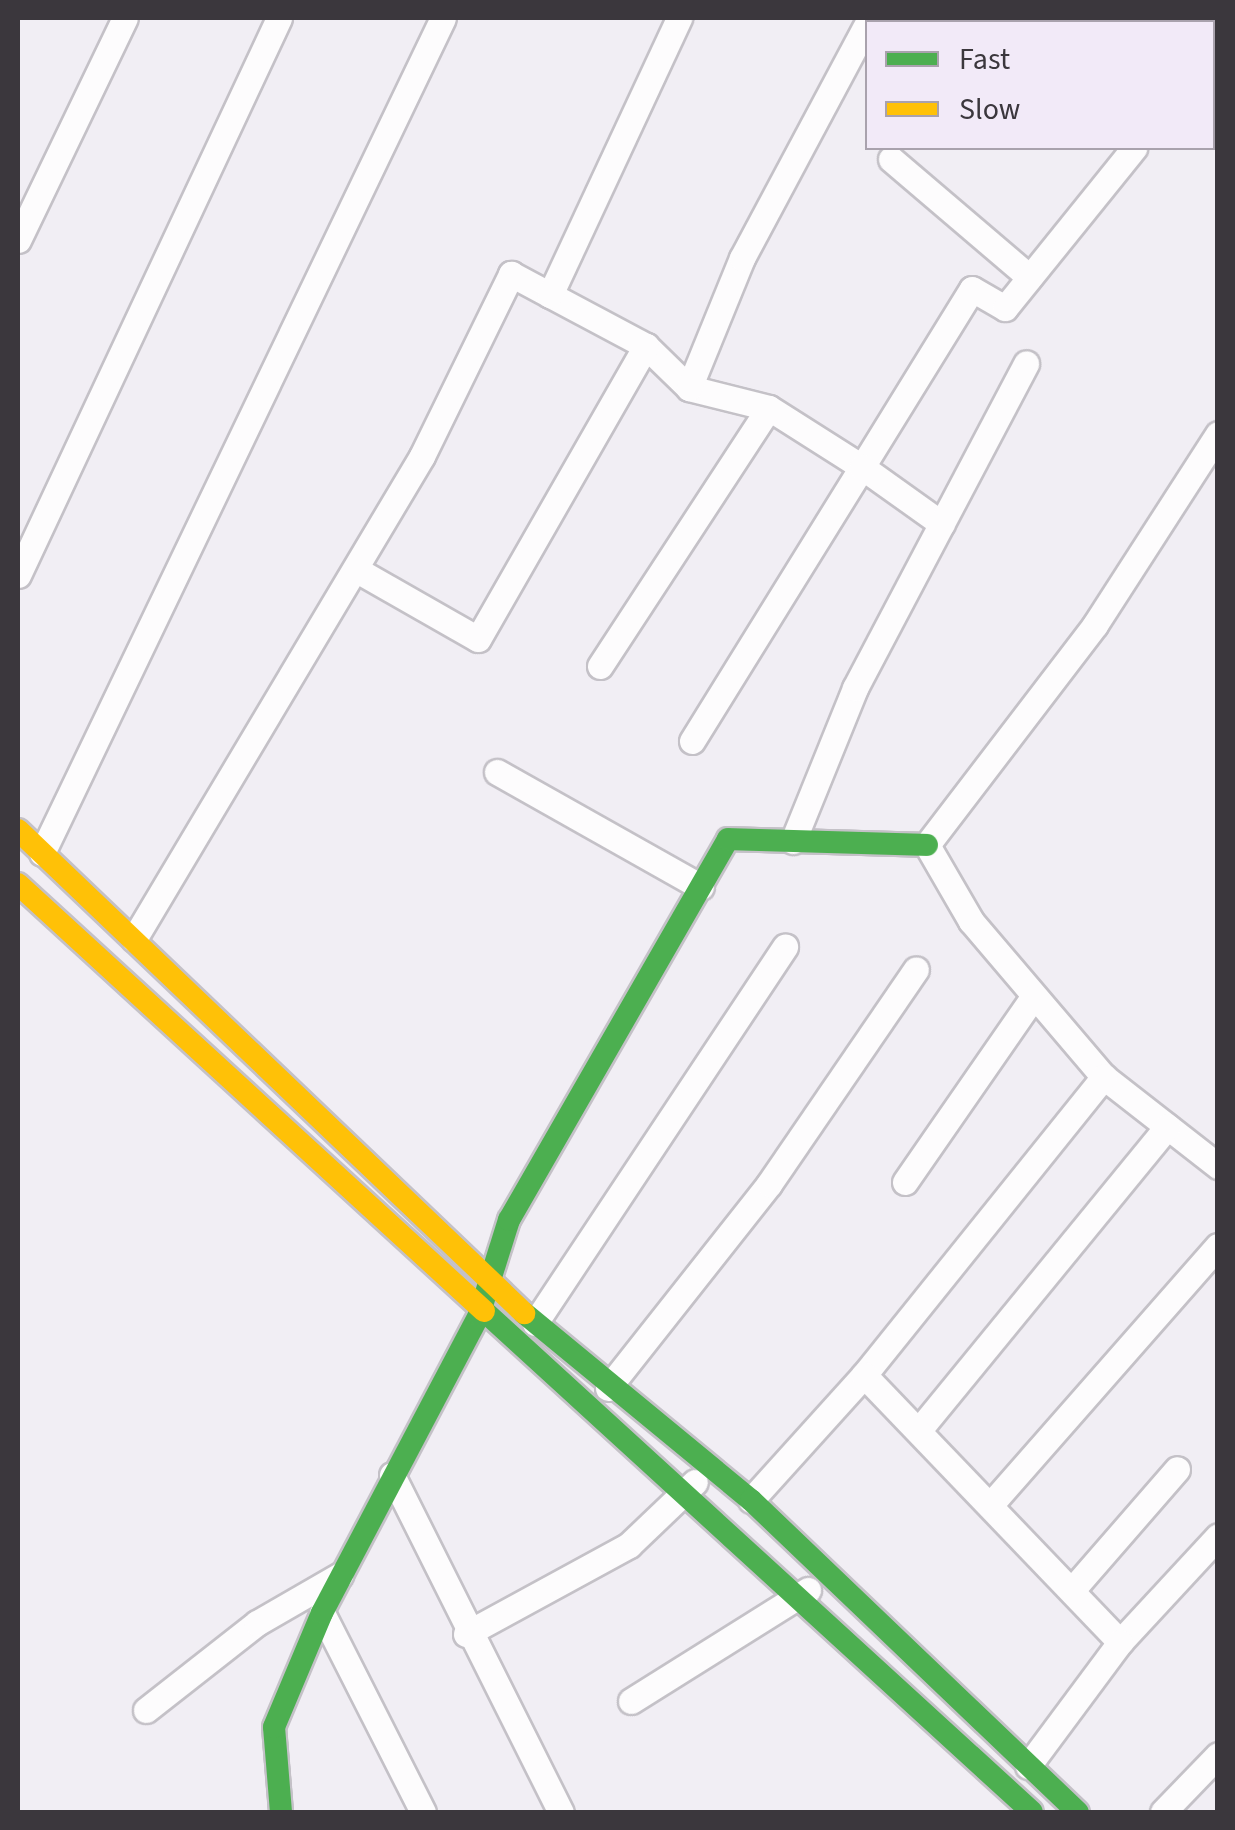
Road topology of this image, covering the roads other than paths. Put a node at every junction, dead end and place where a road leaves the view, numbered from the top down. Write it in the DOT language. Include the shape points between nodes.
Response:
graph roads {
  1 [pos="125,18"];
  2 [pos="279,18"];
  3 [pos="443,18"];
  4 [pos="680,18"];
  5 [pos="865,27"];
  6 [pos="1132,150"];
  7 [pos="891,159"];
  8 [pos="18,240"];
  9 [pos="1029,277"];
  10 [pos="550,295"];
  11 [pos="646,346"];
  12 [pos="1026,363"];
  13 [pos="689,388"];
  14 [pos="769,408"];
  15 [pos="1218,434"];
  16 [pos="862,466"];
  17 [pos="942,524"];
  18 [pos="357,570"];
  19 [pos="18,575"];
  20 [pos="600,666"];
  21 [pos="692,741"];
  22 [pos="497,772"];
  23 [pos="18,830"];
  24 [pos="794,841"];
  25 [pos="927,845"];
  26 [pos="42,853"];
  27 [pos="18,884"];
  28 [pos="700,887"];
  29 [pos="134,939"];
  30 [pos="786,947"];
  31 [pos="916,969"];
  32 [pos="1033,998"];
  33 [pos="1104,1077"];
  34 [pos="1167,1126"];
  35 [pos="1218,1166"];
  36 [pos="905,1182"];
  37 [pos="1218,1246"];
  38 [pos="490,1285"];
  39 [pos="479,1315"];
  40 [pos="535,1323"];
  41 [pos="864,1375"];
  42 [pos="608,1388"];
  43 [pos="919,1430"];
  44 [pos="707,1466"];
  45 [pos="1177,1470"];
  46 [pos="392,1475"];
  47 [pos="689,1491"];
  48 [pos="751,1500"];
  49 [pos="992,1504"];
  50 [pos="1218,1536"];
  51 [pos="340,1575"];
  52 [pos="830,1582"];
  53 [pos="1072,1590"];
  54 [pos="798,1594"];
  55 [pos="322,1613"];
  56 [pos="466,1634"];
  57 [pos="1120,1642"];
  58 [pos="631,1701"];
  59 [pos="146,1710"];
  60 [pos="1218,1755"];
  61 [pos="1028,1766"];
  62 [pos="281,1812"];
  63 [pos="423,1812"];
  64 [pos="561,1812"];
  65 [pos="1032,1812"];
  66 [pos="1078,1812"];
  67 [pos="1163,1812"];
  1 -- 8 [label="street"];
  2 -- 19 [label="street"];
  3 -- 26 [label="street"];
  4 -- 10 [label="street"];
  5 -- 13 [label="street" via="742,258"];
  6 -- 9 [label="street"];
  7 -- 9 [label="street"];
  9 -- 16 [label="street" via="1005,308 972,289"];
  10 -- 11 [label="street"];
  10 -- 18 [label="street" via="512,274"];
  11 -- 13 [label="street"];
  11 -- 18 [label="street" via="478,640"];
  12 -- 17 [label="street"];
  13 -- 14 [label="street"];
  14 -- 16 [label="street"];
  14 -- 20 [label="street"];
  15 -- 25 [label="street" via="1095,625"];
  16 -- 17 [label="street"];
  16 -- 21 [label="street"];
  17 -- 24 [label="street" via="855,688"];
  18 -- 29 [label="street"];
  22 -- 28 [label="street"];
  23 -- 26 [label="main road"];
  24 -- 25 [label="main road"];
  24 -- 28 [label="main road" via="728,839"];
  25 -- 32 [label="street" via="971,921"];
  26 -- 29 [label="main road"];
  27 -- 39 [label="main road"];
  28 -- 38 [label="main road" via="508,1220"];
  29 -- 38 [label="main road"];
  30 -- 40 [label="street"];
  31 -- 42 [label="street" via="780,1170"];
  32 -- 33 [label="street"];
  32 -- 36 [label="street"];
  33 -- 34 [label="street"];
  33 -- 41 [label="street"];
  34 -- 35 [label="street"];
  34 -- 43 [label="street"];
  37 -- 49 [label="street"];
  38 -- 39 [label="main road"];
  38 -- 40 [label="main road"];
  39 -- 46 [label="main road"];
  39 -- 47 [label="main road"];
  40 -- 42 [label="main road"];
  41 -- 43 [label="street"];
  41 -- 48 [label="street"];
  42 -- 44 [label="main road"];
  43 -- 49 [label="street"];
  44 -- 47 [label="street"];
  44 -- 48 [label="main road"];
  45 -- 53 [label="street"];
  46 -- 51 [label="main road"];
  46 -- 56 [label="street"];
  47 -- 54 [label="main road"];
  47 -- 56 [label="street" via="630,1544"];
  48 -- 52 [label="main road"];
  49 -- 53 [label="street"];
  50 -- 57 [label="street"];
  51 -- 55 [label="main road"];
  51 -- 59 [label="street" via="258,1623"];
  52 -- 54 [label="street"];
  52 -- 61 [label="main road"];
  53 -- 57 [label="street"];
  54 -- 58 [label="street"];
  54 -- 65 [label="main road"];
  55 -- 62 [label="main road" via="274,1726"];
  55 -- 63 [label="street"];
  56 -- 64 [label="street"];
  57 -- 61 [label="street"];
  60 -- 67 [label="street"];
  61 -- 66 [label="main road"];
}
